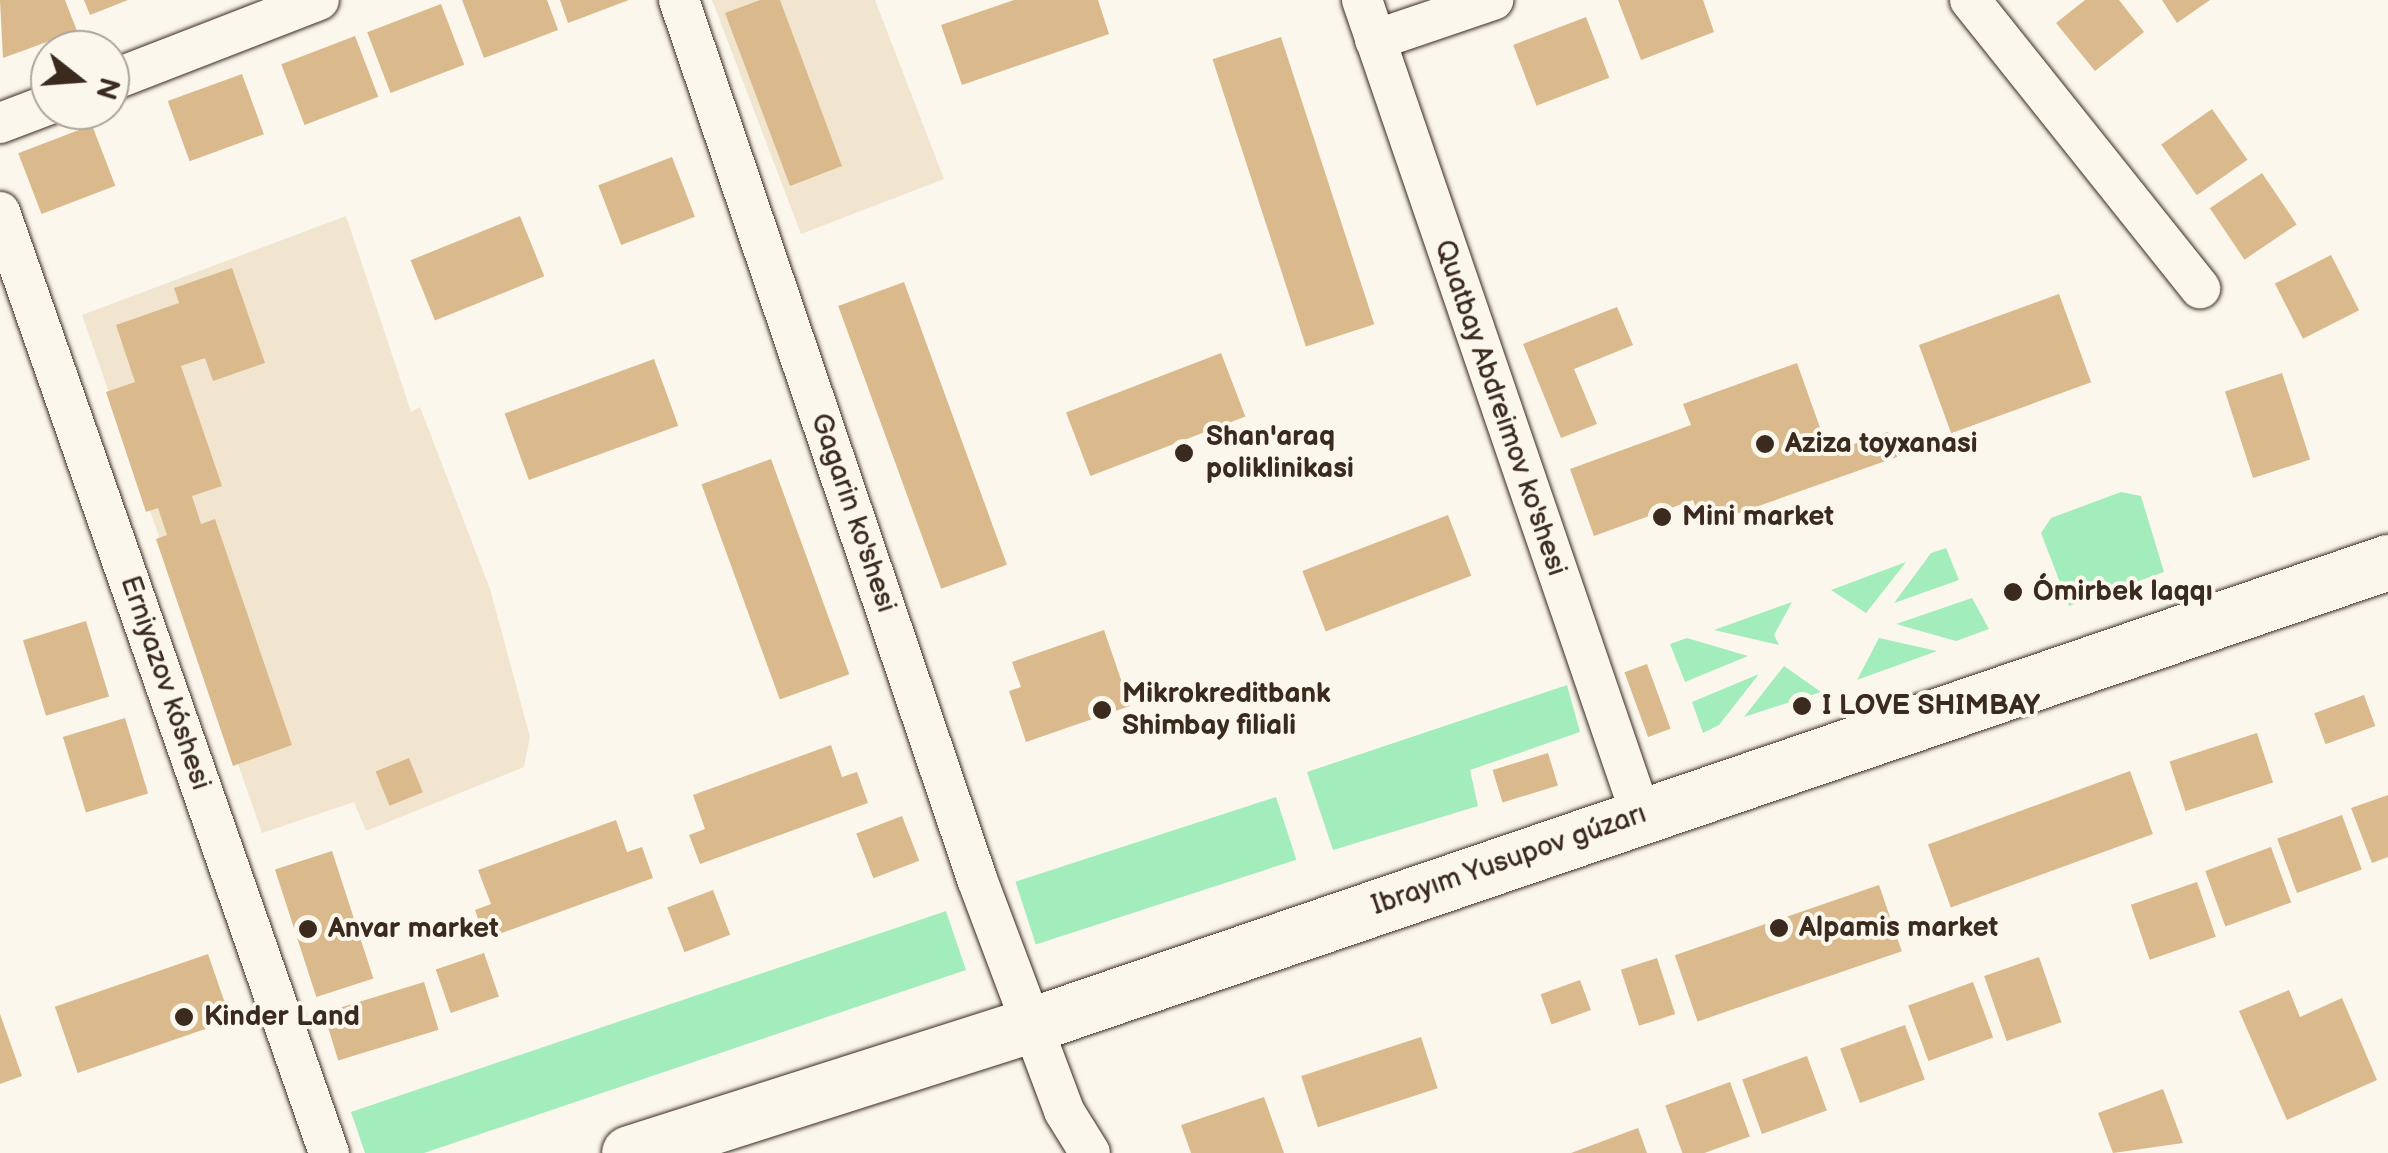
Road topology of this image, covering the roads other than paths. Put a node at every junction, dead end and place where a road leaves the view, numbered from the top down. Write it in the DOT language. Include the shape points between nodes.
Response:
graph roads {
  1 [pos="319,0"];
  2 [pos="679,0"];
  3 [pos="1362,0"];
  4 [pos="1492,0"];
  5 [pos="1970,0"];
  6 [pos="1375,40"];
  7 [pos="130,73"];
  8 [pos="30,112"];
  9 [pos="0,123"];
  10 [pos="0,212"];
  11 [pos="2200,288"];
  12 [pos="2388,562"];
  13 [pos="1641,815"];
  14 [pos="1031,1025"];
  15 [pos="329,1153"];
  16 [pos="628,1153"];
  17 [pos="1090,1153"];
  1 -- 7 [label="street"];
  2 -- 14 [label="street, Gagarin ko'shesi"];
  3 -- 6 [label="street, Quatbay Abdreimov ko'shesi"];
  4 -- 6 [label="street"];
  5 -- 11 [label="street"];
  6 -- 13 [label="street, Quatbay Abdreimov ko'shesi"];
  8 -- 9 [label="street"];
  10 -- 15 [label="street, Erniyazov kóshesi"];
  12 -- 13 [label="main road, Ibrayım Yusupov gúzarı"];
  13 -- 14 [label="main road, Ibrayım Yusupov gúzarı"];
  14 -- 16 [label="main road, Ibrayım Yusupov gúzarı"];
  14 -- 17 [label="street, Gagarin ko'shesi"];
}
